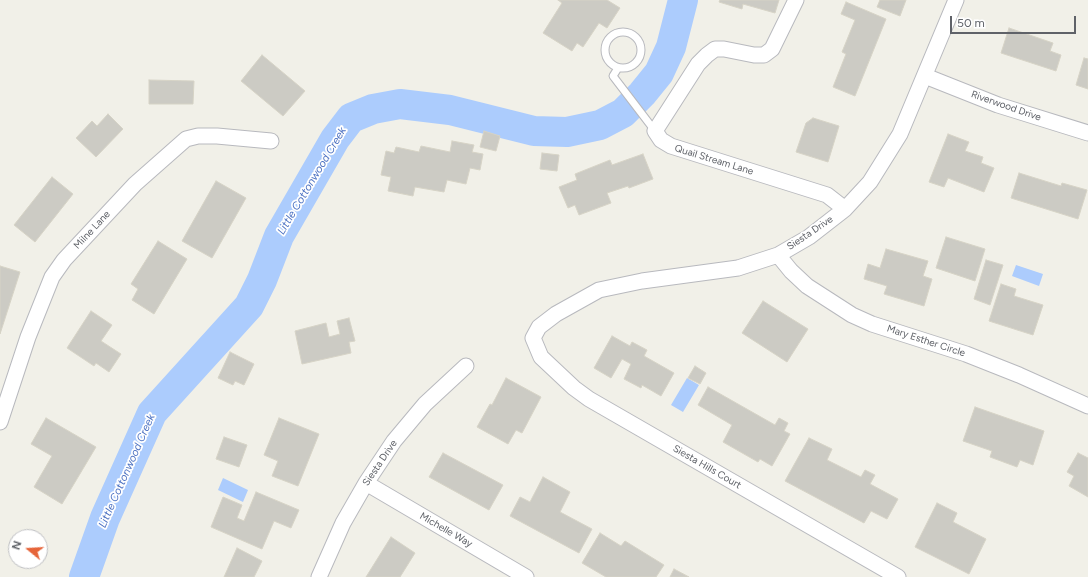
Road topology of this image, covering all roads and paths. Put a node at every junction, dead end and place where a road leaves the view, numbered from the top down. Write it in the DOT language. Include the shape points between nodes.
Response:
graph roads {
  1 [pos="796,0"];
  2 [pos="956,0"];
  3 [pos="618,68"];
  4 [pos="925,76"];
  5 [pos="655,131"];
  6 [pos="1088,133"];
  7 [pos="270,141"];
  8 [pos="845,209"];
  9 [pos="778,255"];
  10 [pos="533,338"];
  11 [pos="466,366"];
  12 [pos="1088,406"];
  13 [pos="0,422"];
  14 [pos="366,483"];
  15 [pos="319,577"];
  16 [pos="526,577"];
  17 [pos="898,577"];
  1 -- 5 [label="street" via="772,49 764,55 724,49 715,49 707,54"];
  2 -- 4 [label="street, Siesta Drive"];
  3 -- 3 [label="lane" via="632,66 641,56 640,42 629,33 615,34 609,38 606,45 607,59"];
  3 -- 5 [label="lane" via="613,76"];
  4 -- 6 [label="street, Riverwood Drive" via="998,105"];
  4 -- 8 [label="street, Siesta Drive" via="900,134 870,182"];
  5 -- 8 [label="street, Quail Stream Lane" via="661,140 671,146 827,196"];
  7 -- 13 [label="street, Milne Lane" via="217,136 186,139 135,184 64,260 52,277 28,337"];
  8 -- 9 [label="street, Siesta Drive" via="809,237"];
  9 -- 10 [label="street, Siesta Drive" via="738,268 642,281 599,290 556,314 539,327"];
  9 -- 12 [label="street, Mary Esther Circle" via="807,286 872,324 966,354"];
  10 -- 17 [label="street, Siesta Hills Court" via="542,357 589,399"];
  11 -- 14 [label="street, Siesta Drive" via="425,404 394,441"];
  14 -- 15 [label="street, Siesta Drive"];
  14 -- 16 [label="street, Michelle Way"];
}
